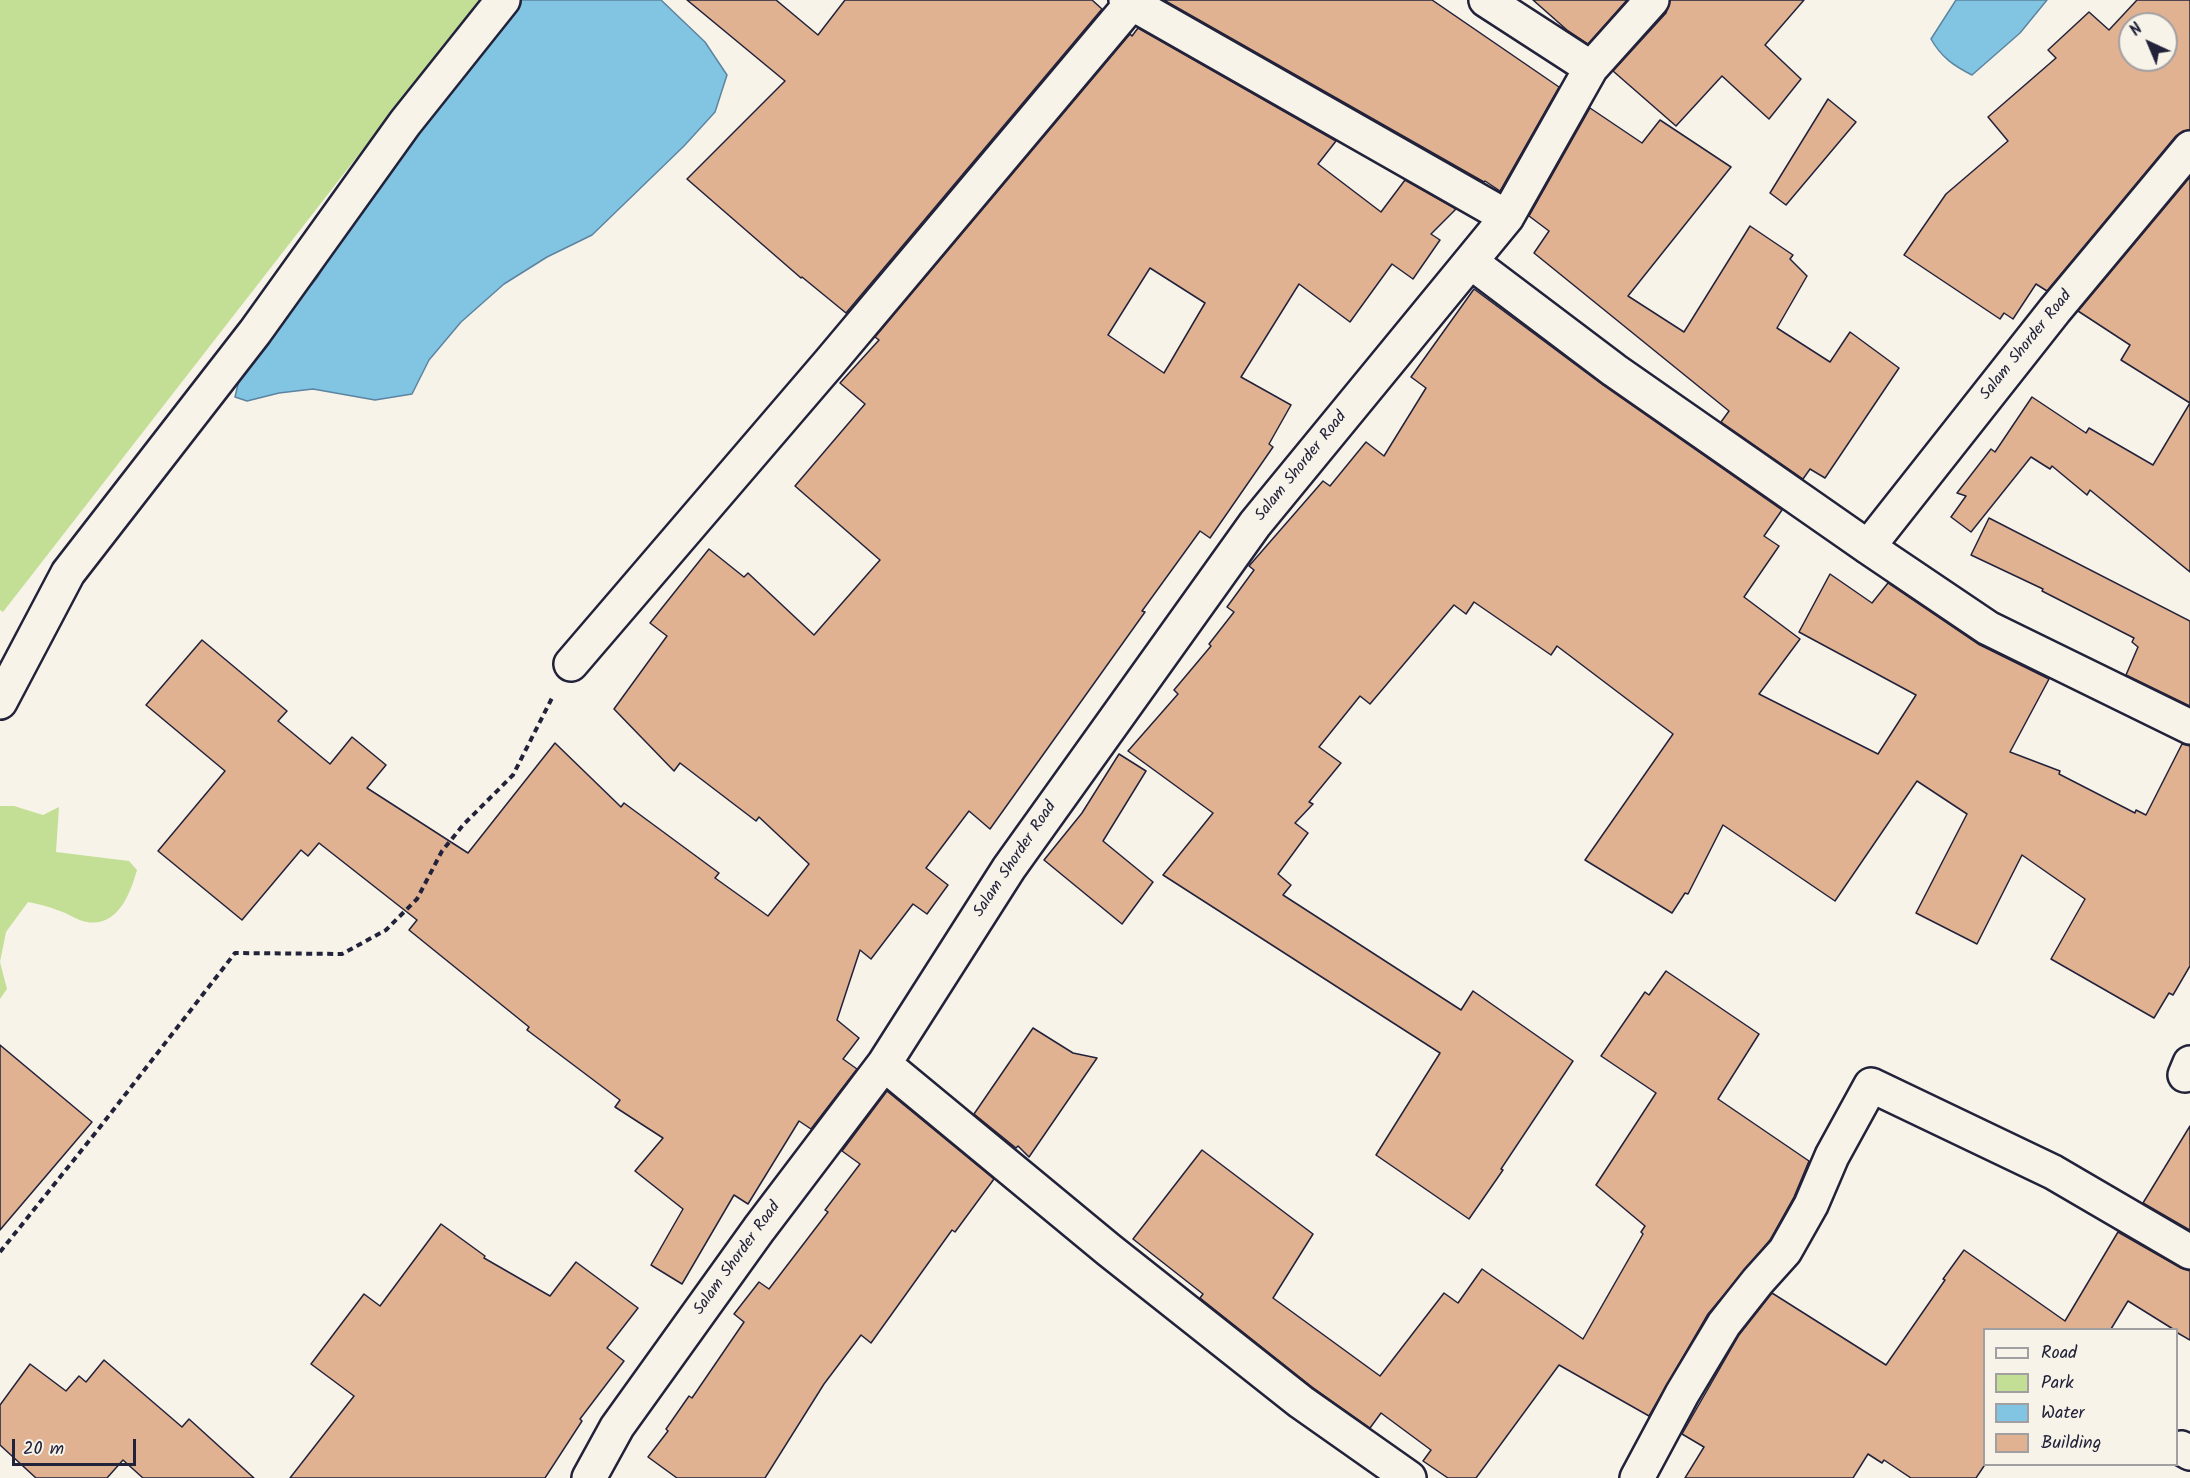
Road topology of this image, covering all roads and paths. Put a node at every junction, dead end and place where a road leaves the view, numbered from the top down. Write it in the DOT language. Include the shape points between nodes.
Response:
graph roads {
  1 [pos="503,0"];
  2 [pos="1486,0"];
  3 [pos="1652,0"];
  4 [pos="1128,2"];
  5 [pos="1592,68"];
  6 [pos="2190,147"];
  7 [pos="1508,217"];
  8 [pos="1471,262"];
  9 [pos="1868,547"];
  10 [pos="571,664"];
  11 [pos="0,702"];
  12 [pos="2190,727"];
  13 [pos="884,1064"];
  14 [pos="0,1252"];
  15 [pos="2190,1252"];
  16 [pos="589,1478"];
  17 [pos="1409,1478"];
  18 [pos="1637,1478"];
  1 -- 11 [label="street" via="405,123 255,332 68,573"];
  2 -- 5 [label="street"];
  3 -- 5 [label="street, Salam Shorder Road"];
  4 -- 7 [label="street"];
  4 -- 10 [label="street" via="837,353"];
  5 -- 7 [label="street, Salam Shorder Road"];
  6 -- 9 [label="street, Salam Shorder Road"];
  7 -- 8 [label="street, Salam Shorder Road"];
  8 -- 9 [label="street" via="1614,370"];
  8 -- 13 [label="street, Salam Shorder Road" via="1255,524 1009,868"];
  9 -- 12 [label="street" via="1988,628"];
  10 -- 14 [label="path" via="513,775 464,824 442,851 417,898 386,930 342,954 235,953"];
  13 -- 16 [label="street, Salam Shorder Road" via="617,1427"];
  13 -- 17 [label="street" via="1301,1402"];
  15 -- 18 [label="street" via="2053,1172 1871,1085 1785,1251 1724,1324"];
}
